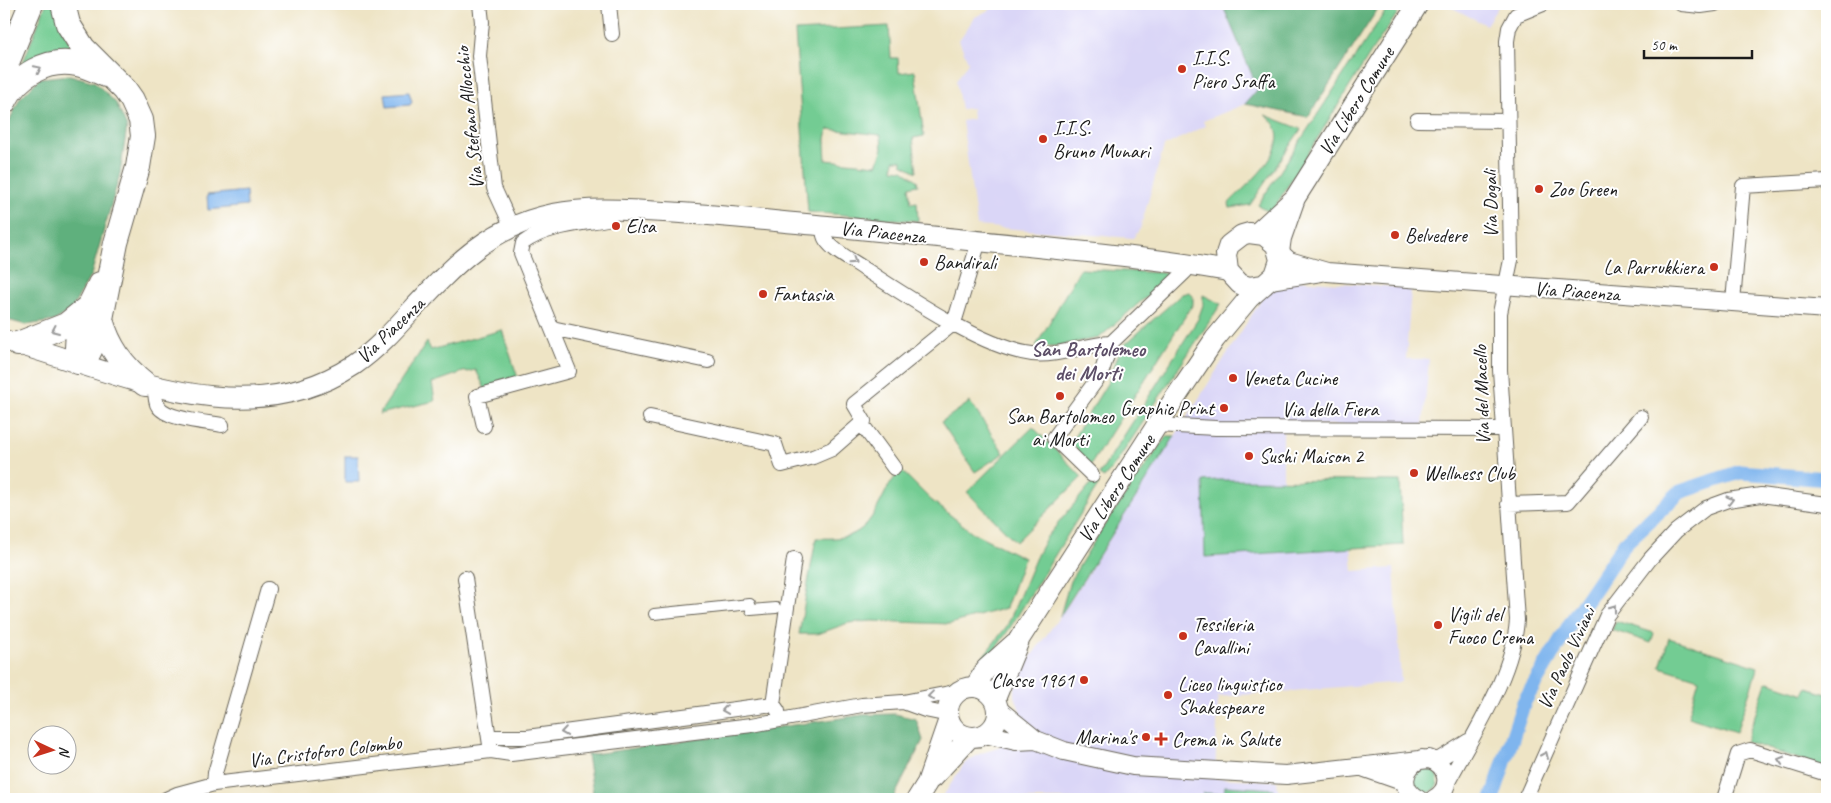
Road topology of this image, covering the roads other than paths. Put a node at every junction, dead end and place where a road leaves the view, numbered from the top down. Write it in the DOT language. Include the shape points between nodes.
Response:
graph roads {
  1 [pos="31,4"];
  2 [pos="63,4"];
  3 [pos="480,4"];
  4 [pos="609,4"];
  5 [pos="1418,4"];
  6 [pos="1543,4"];
  7 [pos="1681,4"];
  8 [pos="1715,4"];
  9 [pos="612,34"];
  10 [pos="4,70"];
  11 [pos="112,77"];
  12 [pos="4,102"];
  13 [pos="1417,120"];
  14 [pos="1508,121"];
  15 [pos="1827,181"];
  16 [pos="1295,198"];
  17 [pos="613,209"];
  18 [pos="511,225"];
  19 [pos="823,226"];
  20 [pos="1257,233"];
  21 [pos="979,241"];
  22 [pos="1229,245"];
  23 [pos="1279,252"];
  24 [pos="1153,259"];
  25 [pos="1187,265"];
  26 [pos="1327,272"];
  27 [pos="1230,275"];
  28 [pos="1267,283"];
  29 [pos="1506,286"];
  30 [pos="1733,302"];
  31 [pos="1827,309"];
  32 [pos="94,314"];
  33 [pos="954,323"];
  34 [pos="552,328"];
  35 [pos="1215,339"];
  36 [pos="11,342"];
  37 [pos="1111,344"];
  38 [pos="708,361"];
  39 [pos="78,362"];
  40 [pos="150,385"];
  41 [pos="650,417"];
  42 [pos="1641,418"];
  43 [pos="861,423"];
  44 [pos="222,425"];
  45 [pos="1157,425"];
  46 [pos="484,426"];
  47 [pos="1503,429"];
  48 [pos="894,468"];
  49 [pos="1092,475"];
  50 [pos="1508,504"];
  51 [pos="1827,504"];
  52 [pos="794,559"];
  53 [pos="465,578"];
  54 [pos="268,589"];
  55 [pos="776,608"];
  56 [pos="654,614"];
  57 [pos="1020,638"];
  58 [pos="967,689"];
  59 [pos="903,702"];
  60 [pos="773,704"];
  61 [pos="997,704"];
  62 [pos="949,717"];
  63 [pos="784,720"];
  64 [pos="978,736"];
  65 [pos="1036,740"];
  66 [pos="1469,740"];
  67 [pos="490,744"];
  68 [pos="1429,760"];
  69 [pos="1362,768"];
  70 [pos="1827,774"];
  71 [pos="1405,782"];
  72 [pos="214,784"];
  73 [pos="922,791"];
  74 [pos="1443,793"];
  75 [pos="166,799"];
  76 [pos="1418,799"];
  77 [pos="1525,799"];
  78 [pos="1724,799"];
  1 -- 10 [label="highway"];
  2 -- 11 [label="highway" via="68,24 83,48"];
  3 -- 18 [label="street, Via Stefano Allocchio" via="479,56 494,188"];
  4 -- 9 [label="street"];
  5 -- 16 [label="main road, Via Libero Comune"];
  6 -- 14 [label="street, Via Dogali" via="1516,15 1509,28"];
  7 -- 8 [label="street"];
  12 -- 11 [label="highway, one-way" via="14,87 40,66 77,64"];
  11 -- 32 [label="highway" via="132,100 141,120 143,136 138,166 116,243 98,290"];
  13 -- 14 [label="street"];
  14 -- 29 [label="street, Via Dogali" via="1511,260"];
  15 -- 30 [label="street" via="1743,186"];
  16 -- 20 [label="main road, Via Libero Comune"];
  16 -- 23 [label="main road, Via Libero Comune"];
  17 -- 18 [label="main road, Via Piacenza" via="554,214"];
  17 -- 19 [label="main road, Via Piacenza" via="763,218"];
  17 -- 34 [label="street" via="606,219 546,232 523,243 521,253"];
  18 -- 40 [label="main road, Via Piacenza" via="455,264 385,339 357,363 335,376 271,396 244,399 218,398"];
  19 -- 21 [label="main road, Via Piacenza"];
  19 -- 33 [label="street, one-way" via="827,241 844,256"];
  20 -- 22 [label="main road, Via Libero Comune" via="1242,234"];
  20 -- 23 [label="main road" via="1270,239"];
  21 -- 24 [label="main road, Via Piacenza"];
  21 -- 33 [label="street"];
  22 -- 24 [label="main road, Via Piacenza" via="1207,254"];
  22 -- 27 [label="main road, Via Libero Comune" via="1226,254"];
  23 -- 26 [label="street, Via Piacenza" via="1289,261"];
  23 -- 28 [label="main road, Via Libero Comune" via="1278,268"];
  24 -- 25 [label="main road, Via Piacenza"];
  25 -- 27 [label="main road, Via Piacenza"];
  25 -- 37 [label="street" via="1185,272"];
  26 -- 28 [label="street, Via Piacenza"];
  26 -- 29 [label="street, Via Piacenza"];
  27 -- 28 [label="main road" via="1249,287"];
  27 -- 35 [label="main road, Via Libero Comune" via="1232,297"];
  28 -- 35 [label="main road, Via Libero Comune"];
  29 -- 30 [label="street, Via Piacenza"];
  29 -- 47 [label="street, Via del Macello" via="1500,313"];
  30 -- 31 [label="street, Via Piacenza"];
  32 -- 36 [label="highway, one-way"];
  32 -- 39 [label="highway" via="77,334"];
  32 -- 40 [label="highway" via="116,356 129,371"];
  33 -- 37 [label="street" via="1003,347 1033,354"];
  33 -- 43 [label="street" via="854,404 864,421"];
  34 -- 38 [label="street"];
  34 -- 46 [label="street" via="569,371 477,396"];
  35 -- 45 [label="main road, Via Libero Comune"];
  36 -- 39 [label="main road, Via Piacenza"];
  37 -- 49 [label="street" via="1101,374 1054,438"];
  39 -- 40 [label="main road, Via Piacenza"];
  40 -- 44 [label="street" via="156,405 163,412"];
  41 -- 43 [label="street" via="776,444 782,465 832,449"];
  42 -- 50 [label="street" via="1568,502"];
  43 -- 48 [label="street"];
  45 -- 47 [label="street, Via della Fiera"];
  45 -- 57 [label="main road, Via Libero Comune"];
  47 -- 50 [label="street, Via del Macello"];
  50 -- 66 [label="street, Via del Macello" via="1515,636 1507,667"];
  77 -- 51 [label="street, Via Paolo Viviani, one-way" via="1607,615 1676,531 1706,508 1728,500 1760,495"];
  52 -- 60 [label="street"];
  53 -- 67 [label="street"];
  54 -- 72 [label="street"];
  55 -- 56 [label="street" via="751,610 750,604"];
  57 -- 58 [label="main road, Via Libero Comune"];
  57 -- 61 [label="main road, Via Libero Comune"];
  58 -- 59 [label="street, Via Cristoforo Colombo, one-way"];
  58 -- 61 [label="main road" via="986,690"];
  58 -- 62 [label="main road, Via Libero Comune" via="950,703"];
  59 -- 62 [label="street, Via Cristoforo Colombo"];
  59 -- 63 [label="street, Via Cristoforo Colombo" via="862,705"];
  60 -- 63 [label="street"];
  60 -- 67 [label="street, Via Cristoforo Colombo, one-way"];
  61 -- 64 [label="main road, Via Libero Comune" via="995,724"];
  61 -- 65 [label="street"];
  62 -- 64 [label="main road" via="957,731"];
  62 -- 73 [label="main road, Via Libero Comune"];
  63 -- 67 [label="street, Via Cristoforo Colombo" via="511,754"];
  64 -- 65 [label="street"];
  64 -- 73 [label="main road, Via Libero Comune"];
  65 -- 69 [label="street" via="1073,754 1133,766 1286,775"];
  66 -- 68 [label="street"];
  66 -- 74 [label="street, Via del Macello"];
  67 -- 72 [label="street, Via Cristoforo Colombo"];
  68 -- 69 [label="street"];
  68 -- 71 [label="street" via="1411,764"];
  68 -- 74 [label="street" via="1445,771"];
  69 -- 71 [label="street"];
  70 -- 78 [label="street, one-way" via="1750,750 1738,754"];
  71 -- 76 [label="street" via="1410,794"];
  72 -- 75 [label="street, Via Cristoforo Colombo"];
}
